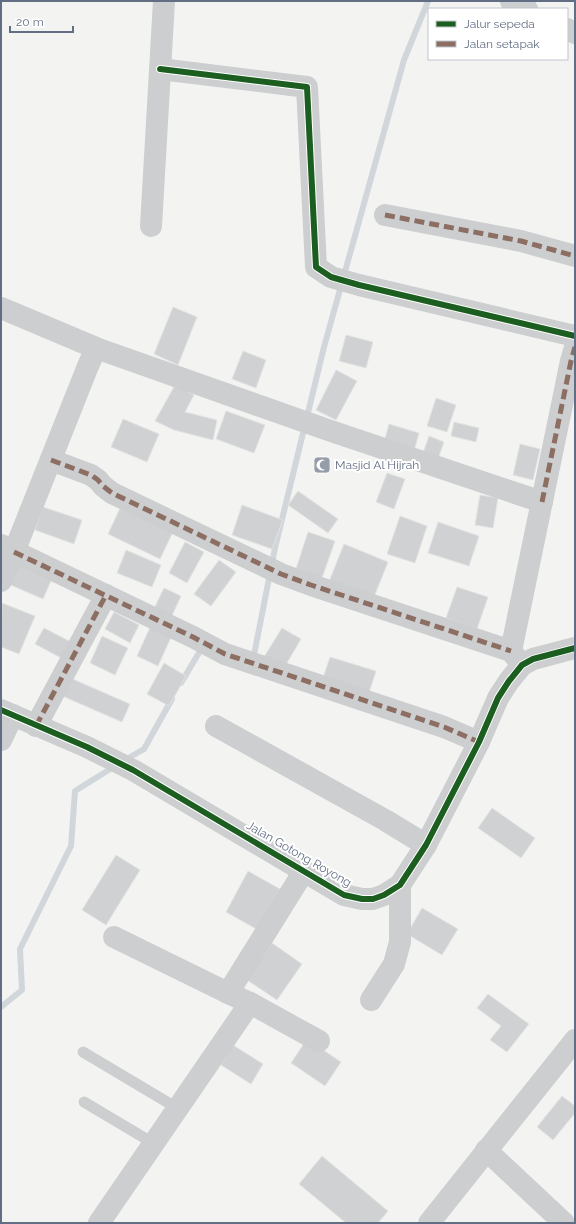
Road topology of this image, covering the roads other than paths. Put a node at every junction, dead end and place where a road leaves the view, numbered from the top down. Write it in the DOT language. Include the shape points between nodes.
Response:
graph roads {
  1 [pos="164,1"];
  2 [pos="511,1"];
  3 [pos="525,8"];
  4 [pos="160,69"];
  5 [pos="385,215"];
  6 [pos="151,226"];
  7 [pos="575,256"];
  8 [pos="1,308"];
  9 [pos="575,336"];
  10 [pos="575,346"];
  11 [pos="96,348"];
  12 [pos="51,460"];
  13 [pos="542,502"];
  14 [pos="8,548"];
  15 [pos="1,581"];
  16 [pos="106,595"];
  17 [pos="572,652"];
  18 [pos="517,658"];
  19 [pos="7,713"];
  20 [pos="36,726"];
  21 [pos="216,726"];
  22 [pos="1,740"];
  23 [pos="479,742"];
  24 [pos="426,845"];
  25 [pos="304,871"];
  26 [pos="400,885"];
  27 [pos="114,937"];
  28 [pos="228,993"];
  29 [pos="371,1000"];
  30 [pos="250,1003"];
  31 [pos="575,1040"];
  32 [pos="319,1041"];
  33 [pos="83,1052"];
  34 [pos="84,1102"];
  35 [pos="177,1108"];
  36 [pos="153,1143"];
  37 [pos="486,1150"];
  38 [pos="99,1223"];
  39 [pos="429,1223"];
  40 [pos="564,1223"];
  1 -- 4 [label="street"];
  2 -- 3 [label="street"];
  4 -- 6 [label="street"];
  4 -- 9 [label="street" via="307,87 316,267 331,277"];
  5 -- 7 [label="street" via="521,241"];
  8 -- 11 [label="street"];
  10 -- 13 [label="street"];
  11 -- 12 [label="street"];
  11 -- 13 [label="street"];
  12 -- 14 [label="street"];
  12 -- 18 [label="street" via="91,475 112,493 274,571"];
  13 -- 18 [label="street"];
  14 -- 15 [label="street"];
  14 -- 16 [label="street"];
  16 -- 20 [label="street"];
  16 -- 23 [label="street" via="225,654 444,726"];
  17 -- 18 [label="street, Jalan Gotong Royong" via="533,659"];
  18 -- 23 [label="street, Jalan Gotong Royong" via="509,681 498,698"];
  19 -- 20 [label="street, Jalan Gotong Royong"];
  19 -- 22 [label="street"];
  20 -- 25 [label="street, Jalan Gotong Royong" via="133,770"];
  21 -- 24 [label="street"];
  23 -- 24 [label="street, Jalan Gotong Royong"];
  24 -- 26 [label="street, Jalan Gotong Royong"];
  25 -- 26 [label="street, Jalan Gotong Royong" via="344,895 362,899 374,899"];
  25 -- 28 [label="street"];
  26 -- 29 [label="street" via="400,942 394,964"];
  27 -- 28 [label="street"];
  28 -- 30 [label="street"];
  30 -- 32 [label="street"];
  30 -- 35 [label="street"];
  31 -- 37 [label="street"];
  33 -- 35 [label="lane"];
  34 -- 36 [label="lane"];
  35 -- 36 [label="street"];
  36 -- 38 [label="street"];
  37 -- 39 [label="street"];
  37 -- 40 [label="street"];
}
